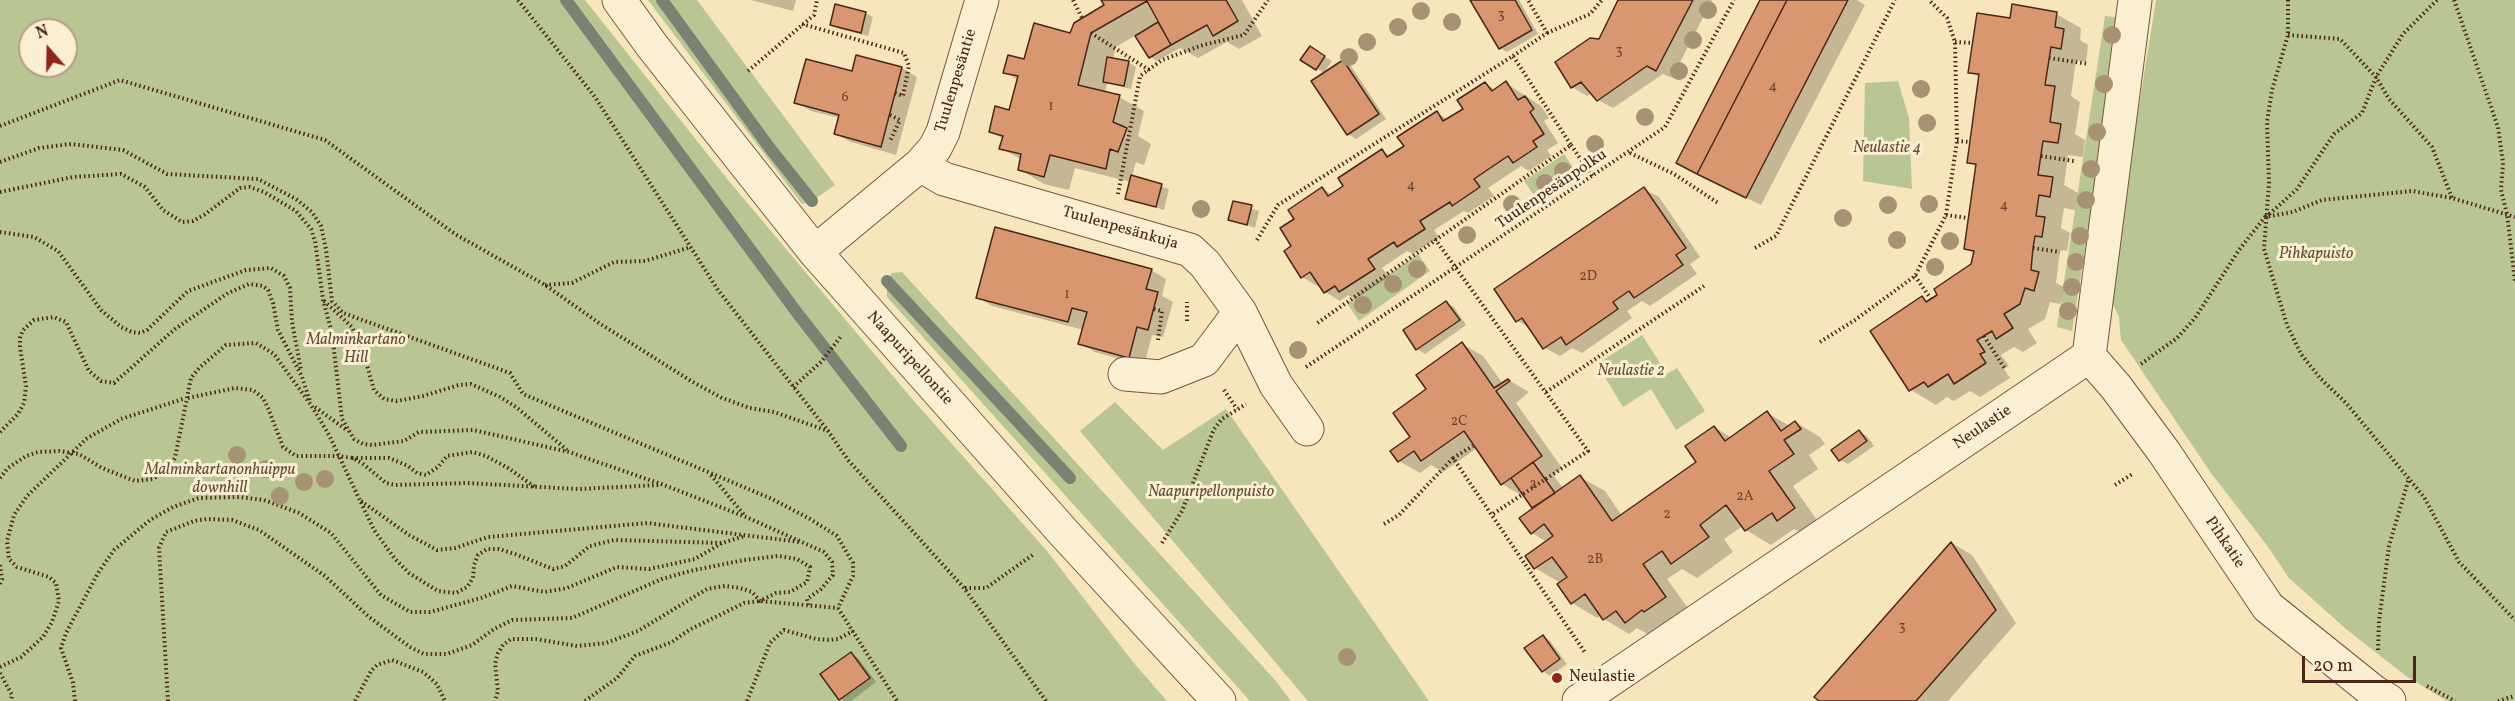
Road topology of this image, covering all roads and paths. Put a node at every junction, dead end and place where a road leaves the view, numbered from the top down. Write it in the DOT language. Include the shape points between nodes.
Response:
graph roads {
  1 [pos="518,0"];
  2 [pos="619,0"];
  3 [pos="817,0"];
  4 [pos="982,0"];
  5 [pos="1073,0"];
  6 [pos="1268,0"];
  7 [pos="1528,0"];
  8 [pos="1602,0"];
  9 [pos="1734,0"];
  10 [pos="1895,0"];
  11 [pos="1929,0"];
  12 [pos="2135,0"];
  13 [pos="2288,0"];
  14 [pos="2437,0"];
  15 [pos="2454,0"];
  16 [pos="1082,18"];
  17 [pos="802,24"];
  18 [pos="1091,33"];
  19 [pos="1547,33"];
  20 [pos="2288,35"];
  21 [pos="1955,42"];
  22 [pos="1973,43"];
  23 [pos="1513,56"];
  24 [pos="2049,58"];
  25 [pos="2089,64"];
  26 [pos="748,70"];
  27 [pos="1149,70"];
  28 [pos="2376,77"];
  29 [pos="896,93"];
  30 [pos="890,115"];
  31 [pos="0,126"];
  32 [pos="1957,141"];
  33 [pos="1970,141"];
  34 [pos="889,143"];
  35 [pos="1571,145"];
  36 [pos="1629,153"];
  37 [pos="2041,156"];
  38 [pos="2074,161"];
  39 [pos="0,162"];
  40 [pos="920,165"];
  41 [pos="1593,177"];
  42 [pos="0,192"];
  43 [pos="2452,198"];
  44 [pos="1117,202"];
  45 [pos="1718,203"];
  46 [pos="2507,214"];
  47 [pos="1946,215"];
  48 [pos="2265,217"];
  49 [pos="2515,217"];
  50 [pos="1968,218"];
  51 [pos="0,232"];
  52 [pos="1435,239"];
  53 [pos="1257,240"];
  54 [pos="691,248"];
  55 [pos="1755,248"];
  56 [pos="2033,248"];
  57 [pos="815,252"];
  58 [pos="2060,252"];
  59 [pos="1457,267"];
  60 [pos="1915,276"];
  61 [pos="2515,281"];
  62 [pos="545,285"];
  63 [pos="1704,286"];
  64 [pos="1931,298"];
  65 [pos="323,300"];
  66 [pos="864,308"];
  67 [pos="1240,312"];
  68 [pos="1316,324"];
  69 [pos="1984,336"];
  70 [pos="1820,342"];
  71 [pos="1331,351"];
  72 [pos="2089,356"];
  73 [pos="2138,366"];
  74 [pos="2007,373"];
  75 [pos="1125,374"];
  76 [pos="302,377"];
  77 [pos="793,387"];
  78 [pos="1546,392"];
  79 [pos="185,399"];
  80 [pos="311,405"];
  81 [pos="1237,410"];
  82 [pos="1307,429"];
  83 [pos="348,431"];
  84 [pos="828,431"];
  85 [pos="0,432"];
  86 [pos="1473,446"];
  87 [pos="569,452"];
  88 [pos="72,453"];
  89 [pos="339,456"];
  90 [pos="352,458"];
  91 [pos="1453,458"];
  92 [pos="711,475"];
  93 [pos="2409,477"];
  94 [pos="0,478"];
  95 [pos="664,485"];
  96 [pos="535,487"];
  97 [pos="358,498"];
  98 [pos="1493,514"];
  99 [pos="746,517"];
  100 [pos="1384,524"];
  101 [pos="1064,533"];
  102 [pos="745,536"];
  103 [pos="722,543"];
  104 [pos="805,543"];
  105 [pos="1162,543"];
  106 [pos="0,565"];
  107 [pos="0,584"];
  108 [pos="964,588"];
  109 [pos="760,601"];
  110 [pos="809,607"];
  111 [pos="838,608"];
  112 [pos="2515,620"];
  113 [pos="853,631"];
  114 [pos="2378,654"];
  115 [pos="1588,657"];
  116 [pos="0,667"];
  117 [pos="0,673"];
  118 [pos="2427,686"];
  119 [pos="2515,696"];
  120 [pos="1044,700"];
  121 [pos="11,701"];
  122 [pos="75,701"];
  123 [pos="168,701"];
  124 [pos="355,701"];
  125 [pos="445,701"];
  126 [pos="495,701"];
  127 [pos="585,701"];
  128 [pos="747,701"];
  129 [pos="897,701"];
  130 [pos="1219,701"];
  131 [pos="1579,701"];
  132 [pos="2389,701"];
  133 [pos="2455,701"];
  134 [pos="2498,701"];
  1 -- 54 [label="path" via="595,97"];
  2 -- 57 [label="street, Naapuripellontie"];
  3 -- 17 [label="path" via="814,15"];
  4 -- 40 [label="street, Tuulenpesäntie" via="943,132"];
  5 -- 16 [label="path"];
  6 -- 27 [label="path" via="1244,35 1162,60"];
  7 -- 19 [label="path"];
  8 -- 19 [label="path" via="1590,14"];
  9 -- 36 [label="path, Tuulenpesänpolku" via="1665,127"];
  10 -- 55 [label="path" via="1776,236"];
  11 -- 21 [label="path" via="1947,18"];
  12 -- 72 [label="street"];
  13 -- 20 [label="path"];
  14 -- 28 [label="path" via="2403,34"];
  15 -- 46 [label="path" via="2498,127 2503,163 2501,190"];
  17 -- 26 [label="path"];
  17 -- 29 [label="path" via="904,52 909,66 903,96"];
  18 -- 27 [label="path"];
  19 -- 23 [label="path"];
  20 -- 28 [label="path" via="2340,39"];
  20 -- 48 [label="path" via="2267,122 2269,183"];
  21 -- 22 [label="path"];
  21 -- 32 [label="path"];
  23 -- 35 [label="path"];
  23 -- 53 [label="path" via="1278,205"];
  24 -- 25 [label="path"];
  27 -- 44 [label="path" via="1140,76"];
  28 -- 43 [label="path" via="2389,99 2432,147"];
  28 -- 48 [label="path" via="2362,113 2334,134 2297,189"];
  30 -- 34 [label="path" via="900,120"];
  31 -- 62 [label="path" via="120,80 325,140 455,234"];
  32 -- 33 [label="path"];
  32 -- 47 [label="path"];
  35 -- 41 [label="path"];
  35 -- 52 [label="path"];
  36 -- 41 [label="path, Tuulenpesänpolku"];
  36 -- 45 [label="path" via="1674,174"];
  37 -- 38 [label="path"];
  39 -- 92 [label="path" via="39,148 71,144 123,150 167,174 258,179 296,199 321,226 332,302 344,313 510,374 523,394"];
  40 -- 57 [label="street, Tuulenpesäntie"];
  40 -- 67 [label="street, Tuulenpesänkuja" via="944,179 1190,250"];
  41 -- 59 [label="path, Tuulenpesänpolku"];
  42 -- 65 [label="path" via="73,177 121,174 145,187 163,210 182,222 193,221 240,189 250,187 305,219 315,241"];
  43 -- 46 [label="path"];
  43 -- 48 [label="path" via="2412,192 2360,195 2322,200 2293,212"];
  46 -- 49 [label="path"];
  46 -- 61 [label="path"];
  47 -- 50 [label="path"];
  47 -- 60 [label="path"];
  48 -- 73 [label="path" via="2195,318 2177,338"];
  48 -- 93 [label="path" via="2264,249 2287,325 2301,354"];
  51 -- 76 [label="path" via="34,237 58,251 101,310 132,332 147,330 188,291 246,270 271,268 284,276 290,288"];
  52 -- 59 [label="path"];
  52 -- 68 [label="path"];
  54 -- 62 [label="path" via="645,261 614,262 572,283"];
  54 -- 77 [label="path" via="718,290"];
  56 -- 58 [label="path"];
  57 -- 66 [label="street, Naapuripellontie"];
  59 -- 71 [label="path, Tuulenpesänpolku"];
  59 -- 78 [label="path"];
  60 -- 64 [label="path"];
  60 -- 70 [label="path"];
  62 -- 84 [label="path" via="722,398"];
  63 -- 78 [label="path"];
  65 -- 83 [label="path" via="332,333 342,419"];
  65 -- 87 [label="path" via="352,327 374,390 384,399 397,401 471,384 516,407"];
  66 -- 77 [label="path" via="821,362"];
  66 -- 101 [label="street, Naapuripellontie"];
  67 -- 75 [label="street" via="1204,360 1161,377"];
  67 -- 82 [label="street, Tuulenpesänkuja" via="1276,385"];
  69 -- 74 [label="path"];
  72 -- 131 [label="street, Neulastie"];
  72 -- 132 [label="street, Pihkatie" via="2164,453 2268,607"];
  76 -- 80 [label="path"];
  76 -- 85 [label="path" via="278,330 268,290 257,284 237,288 192,316 114,383 101,381 89,371 66,322 54,316 40,317 28,325 20,338 26,386 24,404"];
  77 -- 84 [label="path"];
  78 -- 98 [label="path" via="1588,451"];
  79 -- 80 [label="path" via="191,378 207,358 226,345 245,342 256,343 274,354"];
  79 -- 88 [label="path" via="104,427"];
  79 -- 88 [label="path" via="175,458 166,471 153,479 135,481"];
  79 -- 89 [label="path" via="235,388 253,390 268,408 283,447 296,456"];
  80 -- 83 [label="path"];
  80 -- 89 [label="path"];
  81 -- 105 [label="path" via="1222,418 1214,429 1182,512"];
  83 -- 87 [label="path" via="354,439 372,445 404,441 419,432 473,430"];
  84 -- 108 [label="path" via="848,460"];
  86 -- 91 [label="path"];
  87 -- 95 [label="path"];
  88 -- 94 [label="path" via="38,452 8,468"];
  88 -- 116 [label="path" via="27,496 14,515 7,541 9,559 17,567 56,583 57,611 33,647"];
  89 -- 90 [label="path"];
  89 -- 97 [label="path"];
  90 -- 96 [label="path" via="386,483 395,485"];
  90 -- 96 [label="path" via="389,458 426,475 447,456 472,452 508,468"];
  91 -- 98 [label="path"];
  91 -- 100 [label="path" via="1400,514"];
  92 -- 99 [label="path"];
  92 -- 111 [label="path" via="772,499 837,536 853,563 853,576"];
  93 -- 112 [label="path" via="2459,562"];
  93 -- 114 [label="path" via="2389,546"];
  95 -- 96 [label="path"];
  95 -- 99 [label="path"];
  97 -- 102 [label="path" via="437,550 488,537 647,523"];
  97 -- 103 [label="path" via="395,559 438,591 456,593 467,587 478,555 487,549 553,569 565,566 590,546 615,540"];
  98 -- 115 [label="path"];
  99 -- 104 [label="path"];
  101 -- 108 [label="path" via="986,588"];
  101 -- 130 [label="street, Naapuripellontie"];
  102 -- 103 [label="path"];
  102 -- 104 [label="path"];
  103 -- 122 [label="path" via="695,559 650,569 617,567 567,588 545,592 512,586 430,612 410,612 381,595 331,533 299,513 264,500 199,498 150,520 114,550 84,597 61,648"];
  104 -- 110 [label="path" via="824,552 834,568 828,582 807,599"];
  106 -- 107 [label="path"];
  108 -- 120 [label="path"];
  109 -- 110 [label="path"];
  109 -- 123 [label="path" via="800,588 807,582 810,567 797,559 778,556 690,571 572,618 512,620 472,645 447,654 424,654 369,617 325,576 259,530 232,520 207,519 166,532 159,548"];
  109 -- 126 [label="path" via="752,592 725,586 707,590 638,632 606,643 577,646 511,639 503,645 495,664"];
  109 -- 127 [label="path" via="744,603 672,642 635,656 617,678"];
  110 -- 111 [label="path"];
  111 -- 113 [label="path"];
  113 -- 128 [label="path" via="830,640 784,630 770,643"];
  113 -- 129 [label="path"];
  117 -- 121 [label="path" via="12,694"];
  118 -- 133 [label="path"];
  119 -- 134 [label="path"];
  124 -- 125 [label="path" via="371,671 392,660 423,672 437,684"];
}
